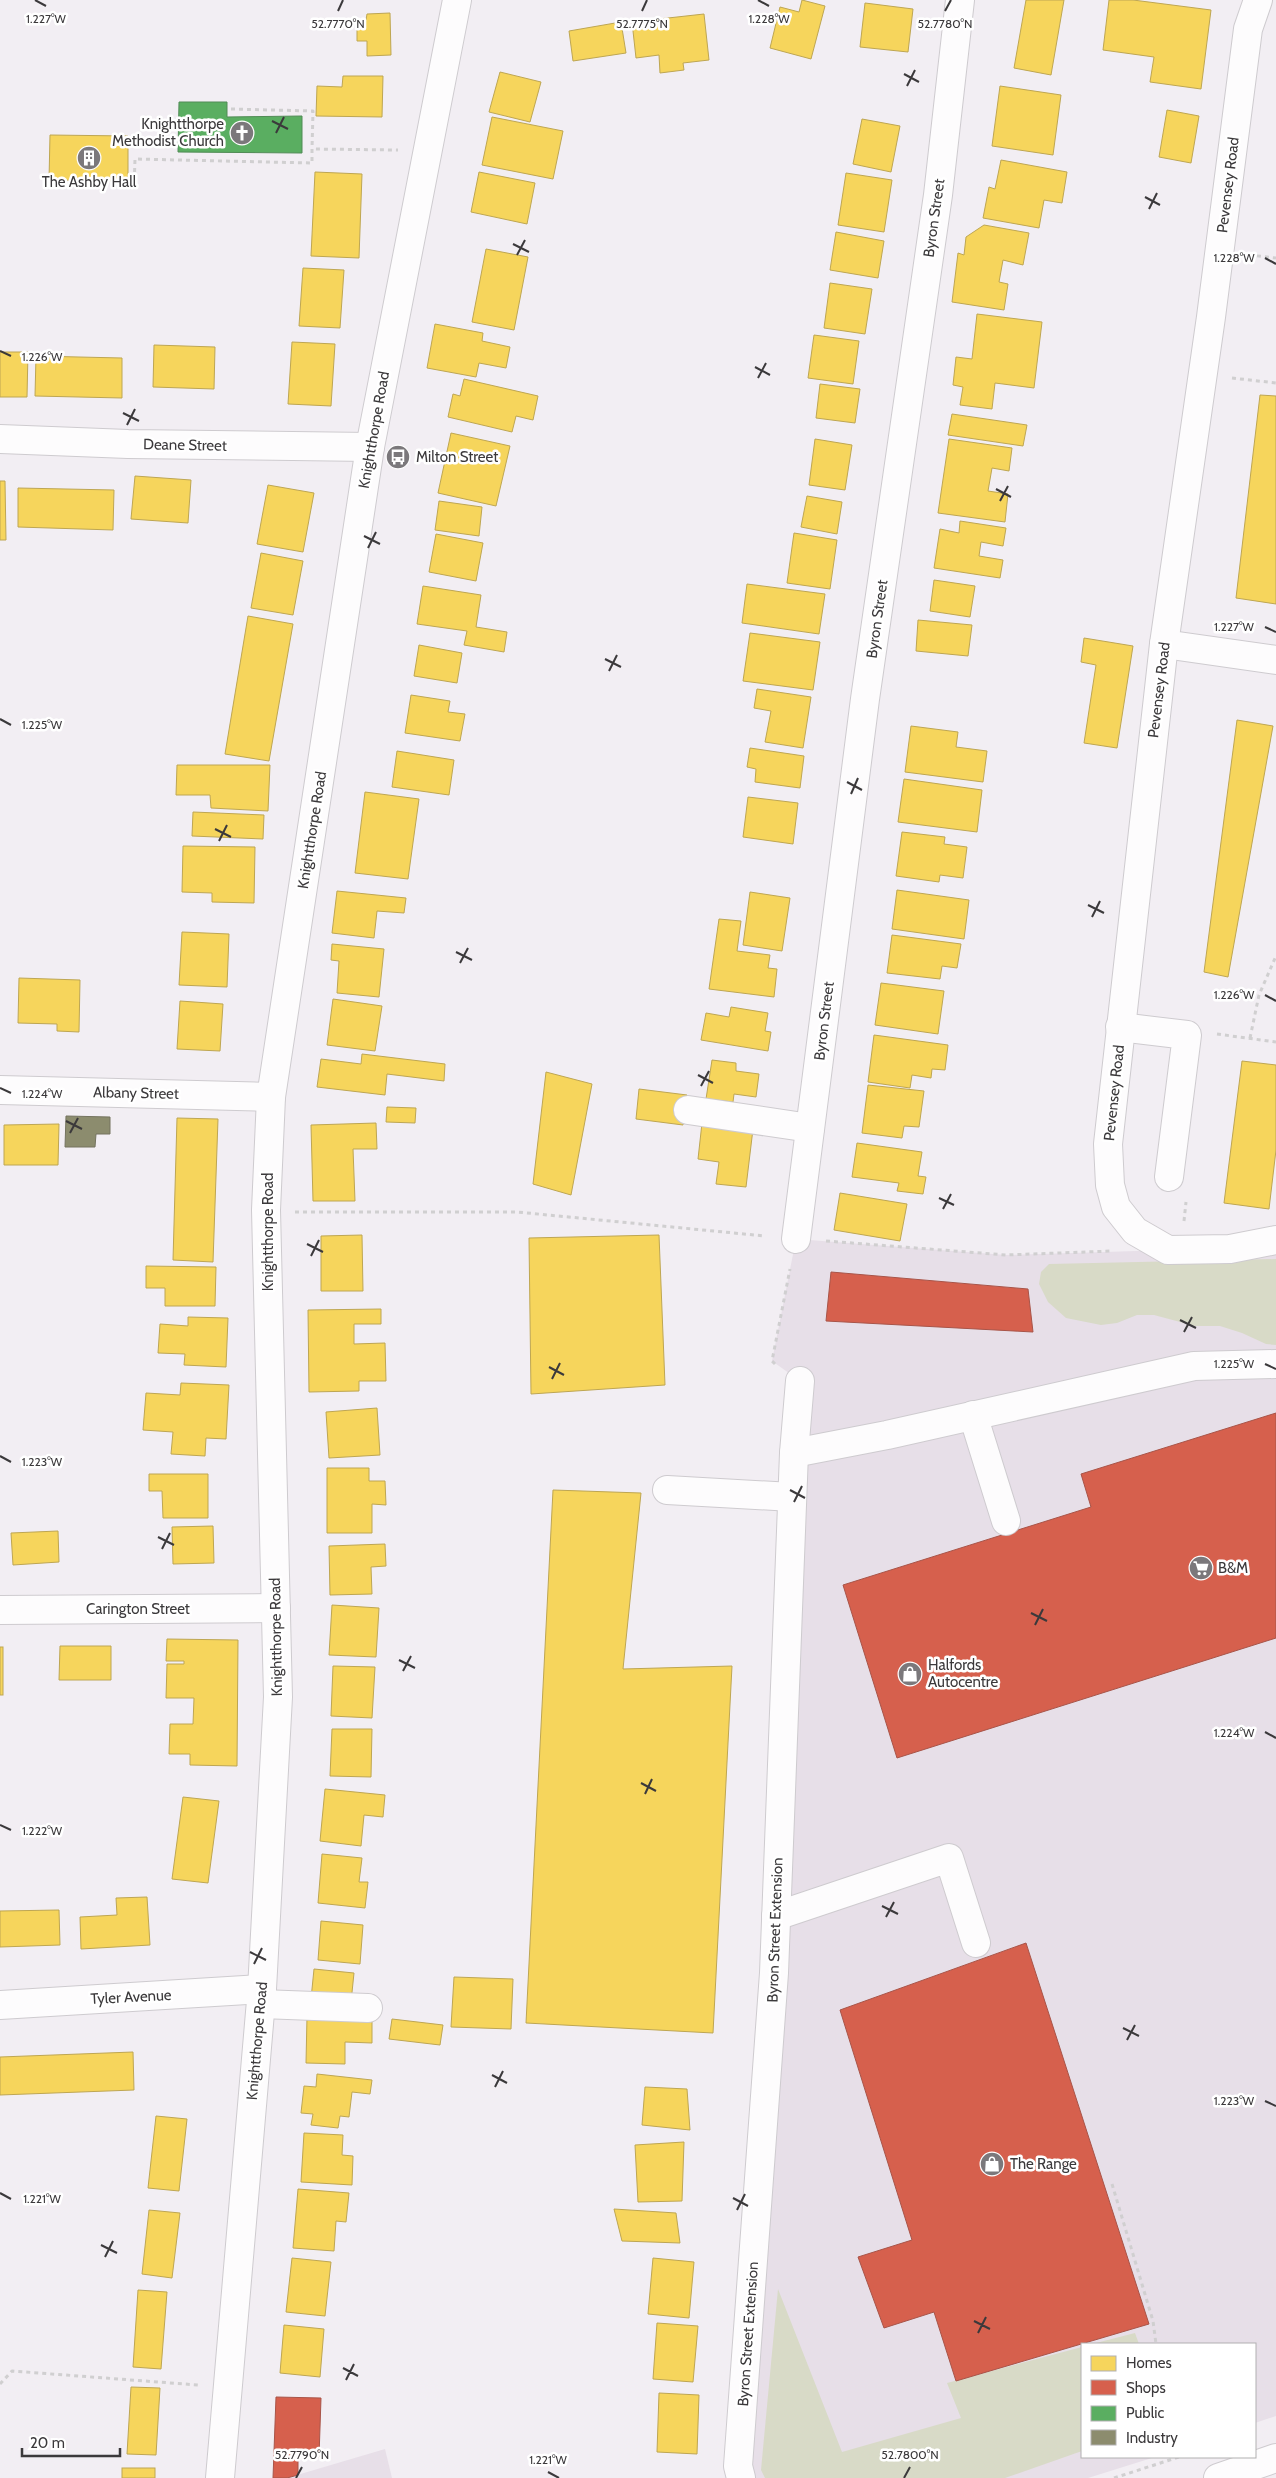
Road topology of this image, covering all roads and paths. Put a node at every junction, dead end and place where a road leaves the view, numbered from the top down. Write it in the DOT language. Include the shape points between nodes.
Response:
graph roads {
  1 [pos="457,0"];
  2 [pos="960,0"];
  3 [pos="1258,0"];
  4 [pos="231,109"];
  5 [pos="312,149"];
  6 [pos="429,151"];
  7 [pos="134,188"];
  8 [pos="1202,374"];
  9 [pos="1276,383"];
  10 [pos="0,439"];
  11 [pos="370,447"];
  12 [pos="1164,644"];
  13 [pos="1276,660"];
  14 [pos="1276,956"];
  15 [pos="1120,1027"];
  16 [pos="1250,1038"];
  17 [pos="0,1090"];
  18 [pos="271,1097"];
  19 [pos="688,1110"];
  20 [pos="810,1128"];
  21 [pos="1169,1177"];
  22 [pos="266,1210"];
  23 [pos="796,1239"];
  24 [pos="1276,1240"];
  25 [pos="1120,1251"];
  26 [pos="1276,1364"];
  27 [pos="800,1381"];
  28 [pos="973,1416"];
  29 [pos="794,1453"];
  30 [pos="667,1490"];
  31 [pos="792,1497"];
  32 [pos="1006,1521"];
  33 [pos="276,1608"];
  34 [pos="0,1610"];
  35 [pos="776,1916"];
  36 [pos="976,1943"];
  37 [pos="261,1997"];
  38 [pos="0,2005"];
  39 [pos="368,2008"];
  40 [pos="1112,2184"];
  41 [pos="1156,2343"];
  42 [pos="0,2384"];
  43 [pos="228,2388"];
  44 [pos="1176,2458"];
  45 [pos="1276,2458"];
  46 [pos="220,2478"];
  47 [pos="741,2478"];
  48 [pos="1114,2478"];
  49 [pos="1218,2478"];
  1 -- 6 [label="main road, Knightthorpe Road"];
  2 -- 20 [label="main road, Byron Street" via="938,195 865,699"];
  3 -- 8 [label="main road, Pevensey Road" via="1248,29"];
  4 -- 5 [label="path" via="313,111"];
  5 -- 6 [label="path"];
  5 -- 7 [label="path" via="312,163 135,158"];
  6 -- 11 [label="main road, Knightthorpe Road"];
  8 -- 9 [label="path"];
  8 -- 12 [label="main road, Pevensey Road"];
  10 -- 11 [label="main road, Deane Street"];
  11 -- 18 [label="main road, Knightthorpe Road"];
  12 -- 13 [label="main road"];
  12 -- 15 [label="main road, Pevensey Road"];
  14 -- 16 [label="path" via="1259,995"];
  15 -- 21 [label="main road" via="1187,1035"];
  15 -- 24 [label="main road, Pevensey Road" via="1108,1144 1110,1186 1116,1207 1135,1231 1168,1250 1230,1249"];
  17 -- 18 [label="main road, Albany Street"];
  18 -- 22 [label="main road, Knightthorpe Road"];
  19 -- 20 [label="main road"];
  20 -- 23 [label="main road, Byron Street"];
  22 -- 23 [label="path" via="516,1212"];
  22 -- 33 [label="main road, Knightthorpe Road"];
  23 -- 25 [label="path" via="1006,1254"];
  23 -- 27 [label="path" via="772,1361"];
  26 -- 28 [label="main road" via="1194,1366"];
  27 -- 29 [label="main road, Byron Street Extension"];
  28 -- 29 [label="main road"];
  28 -- 32 [label="main road"];
  29 -- 31 [label="main road, Byron Street Extension"];
  30 -- 31 [label="main road"];
  31 -- 35 [label="main road, Byron Street Extension"];
  33 -- 34 [label="main road, Carington Street"];
  33 -- 37 [label="main road, Knightthorpe Road" via="278,1697"];
  35 -- 36 [label="main road" via="949,1858"];
  35 -- 47 [label="main road, Byron Street Extension" via="738,2466"];
  37 -- 38 [label="main road, Tyler Avenue"];
  37 -- 39 [label="main road, Tyler Avenue"];
  37 -- 43 [label="main road, Knightthorpe Road"];
  40 -- 41 [label="path"];
  42 -- 43 [label="path" via="12,2372"];
  43 -- 46 [label="main road, Knightthorpe Road"];
  44 -- 48 [label="path"];
  45 -- 49 [label="main road"];
}
